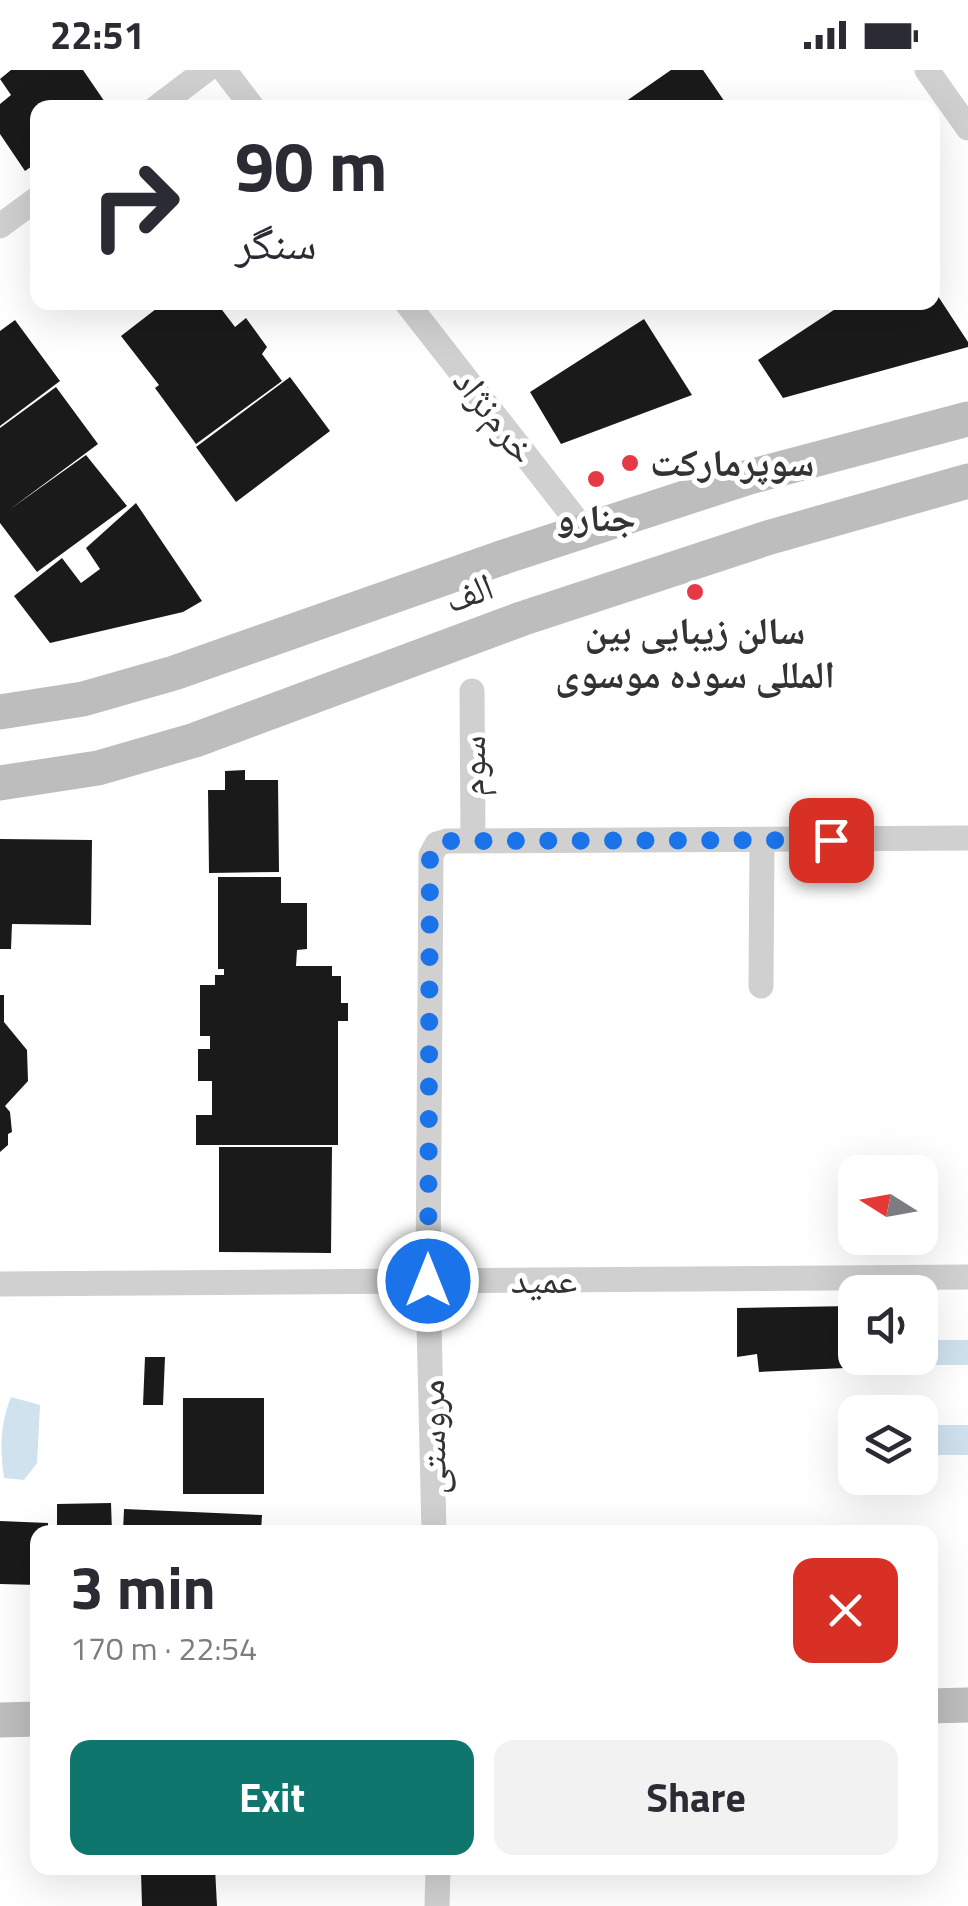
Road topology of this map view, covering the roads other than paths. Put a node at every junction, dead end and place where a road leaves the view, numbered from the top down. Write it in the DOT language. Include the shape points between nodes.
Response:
graph roads {
  1 [pos="206,70"];
  2 [pos="224,70"];
  3 [pos="926,70"];
  4 [pos="167,100"];
  5 [pos="248,100"];
  6 [pos="968,128"];
  7 [pos="30,204"];
  8 [pos="0,226"];
  9 [pos="412,310"];
  10 [pos="968,420"];
  11 [pos="968,480"];
  12 [pos="584,530"];
  13 [pos="472,691"];
  14 [pos="0,712"];
  15 [pos="0,783"];
  16 [pos="968,838"];
  17 [pos="762,840"];
  18 [pos="472,841"];
  19 [pos="762,986"];
  20 [pos="968,1276"];
  21 [pos="428,1281"];
  22 [pos="0,1284"];
  23 [pos="434,1525"];
  24 [pos="968,1705"];
  25 [pos="938,1706"];
  26 [pos="30,1719"];
  27 [pos="0,1720"];
  28 [pos="438,1875"];
  29 [pos="437,1906"];
  1 -- 4 [label="street"];
  2 -- 5 [label="street"];
  3 -- 6 [label="street"];
  7 -- 8 [label="street"];
  9 -- 12 [label="street, خرم‌نژاد"];
  10 -- 12 [label="main road, الف" via="748,476"];
  11 -- 15 [label="main road, الف" via="521,618 195,740 98,768"];
  12 -- 14 [label="main road, الف" via="174,673 83,699"];
  13 -- 18 [label="street, سوم"];
  16 -- 17 [label="street"];
  17 -- 18 [label="street"];
  17 -- 19 [label="street"];
  18 -- 21 [label="street, مروستی" via="437,844 430,855"];
  20 -- 21 [label="street, عمید"];
  21 -- 22 [label="street, عمید"];
  21 -- 23 [label="street, مروستی"];
  24 -- 25 [label="main road"];
  26 -- 27 [label="main road"];
  28 -- 29 [label="street"];
}
